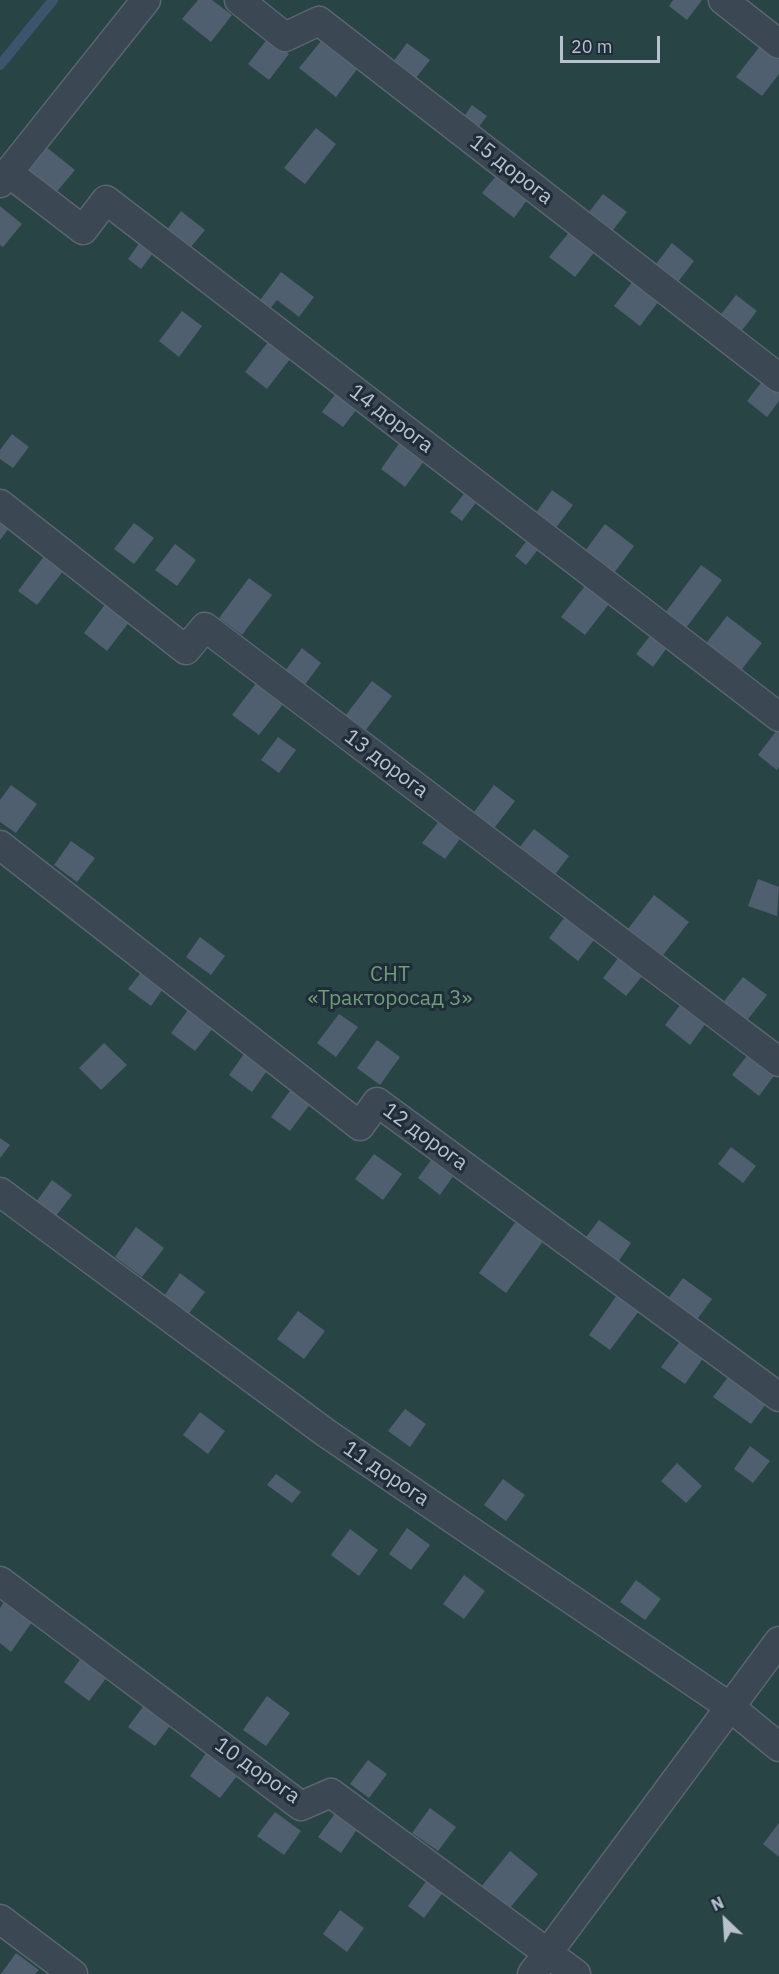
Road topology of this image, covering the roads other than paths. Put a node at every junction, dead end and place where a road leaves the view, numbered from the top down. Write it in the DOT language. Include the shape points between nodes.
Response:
graph roads {
  1 [pos="146,0"];
  2 [pos="239,0"];
  3 [pos="723,0"];
  4 [pos="779,44"];
  5 [pos="4,178"];
  6 [pos="779,378"];
  7 [pos="0,504"];
  8 [pos="779,717"];
  9 [pos="0,845"];
  10 [pos="779,1062"];
  11 [pos="0,1192"];
  12 [pos="779,1397"];
  13 [pos="0,1581"];
  14 [pos="779,1641"];
  15 [pos="730,1707"];
  16 [pos="779,1747"];
  17 [pos="0,1919"];
  18 [pos="540,1963"];
  19 [pos="73,1974"];
  20 [pos="576,1974"];
  1 -- 5 [label="street"];
  2 -- 6 [label="street, 15 дорога" via="285,37 319,21"];
  3 -- 4 [label="street"];
  5 -- 8 [label="street, 14 дорога" via="83,230 106,200"];
  7 -- 10 [label="street, 13 дорога" via="186,650 205,627"];
  9 -- 12 [label="street, 12 дорога" via="360,1126 377,1102"];
  11 -- 15 [label="street, 11 дорога" via="326,1433"];
  13 -- 18 [label="street, 10 дорога" via="300,1806 331,1793"];
  14 -- 15 [label="street"];
  15 -- 16 [label="street, 11 дорога"];
  15 -- 18 [label="street"];
  17 -- 19 [label="street"];
  18 -- 20 [label="street, 10 дорога"];
}
